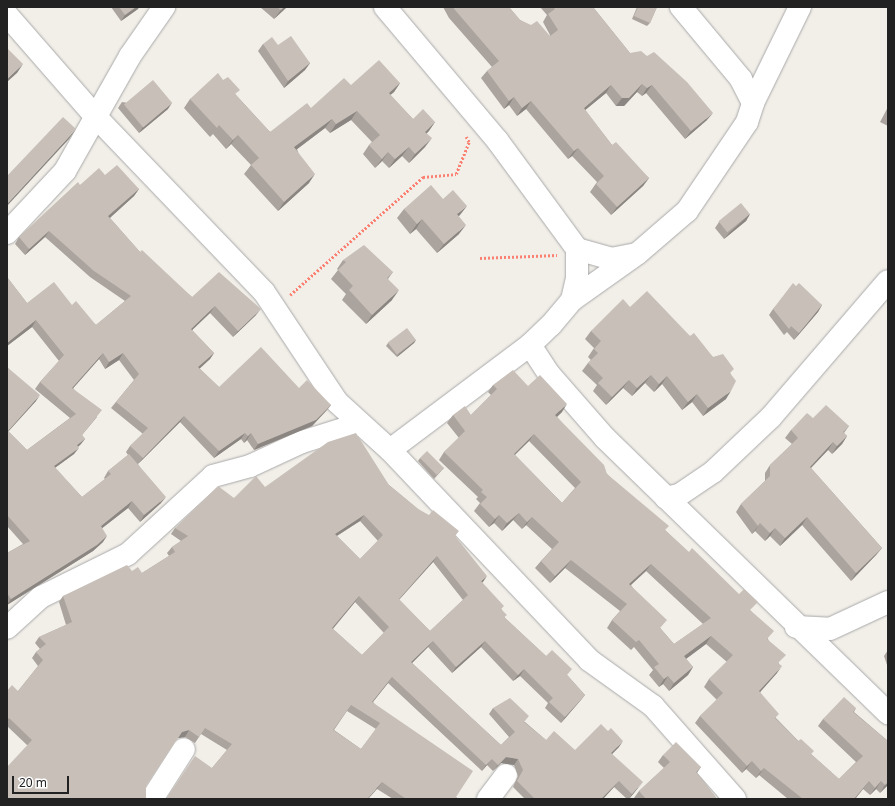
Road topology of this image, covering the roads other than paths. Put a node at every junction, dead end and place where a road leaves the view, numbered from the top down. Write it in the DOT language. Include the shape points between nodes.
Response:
graph roads {
  1 [pos="164,7"];
  2 [pos="385,7"];
  3 [pos="681,7"];
  4 [pos="800,7"];
  5 [pos="7,15"];
  6 [pos="753,103"];
  7 [pos="97,118"];
  8 [pos="7,234"];
  9 [pos="637,254"];
  10 [pos="577,255"];
  11 [pos="888,281"];
  12 [pos="572,300"];
  13 [pos="530,346"];
  14 [pos="359,424"];
  15 [pos="390,450"];
  16 [pos="666,498"];
  17 [pos="888,602"];
  18 [pos="796,627"];
  19 [pos="7,628"];
  20 [pos="888,713"];
  21 [pos="184,749"];
  22 [pos="506,775"];
  23 [pos="152,799"];
  24 [pos="488,799"];
  25 [pos="735,799"];
  1 -- 7 [label="street" via="134,50"];
  2 -- 10 [label="street" via="497,140"];
  3 -- 6 [label="street" via="741,79"];
  4 -- 6 [label="street"];
  5 -- 7 [label="street"];
  6 -- 9 [label="street" via="735,144 687,211"];
  7 -- 8 [label="street" via="65,171"];
  7 -- 14 [label="street" via="252,278 338,402"];
  9 -- 10 [label="street" via="611,259"];
  9 -- 12 [label="street"];
  10 -- 12 [label="street"];
  11 -- 16 [label="street" via="771,417 713,472 679,495"];
  12 -- 13 [label="street"];
  13 -- 15 [label="street"];
  13 -- 16 [label="street" via="549,374 605,438"];
  14 -- 15 [label="street"];
  14 -- 19 [label="street" via="302,442 250,466 212,476 128,554 41,597"];
  15 -- 25 [label="street" via="589,660 653,706 683,736"];
  16 -- 18 [label="street"];
  17 -- 18 [label="street" via="830,629"];
  18 -- 20 [label="street"];
  21 -- 23 [label="street"];
  22 -- 24 [label="street"];
}
